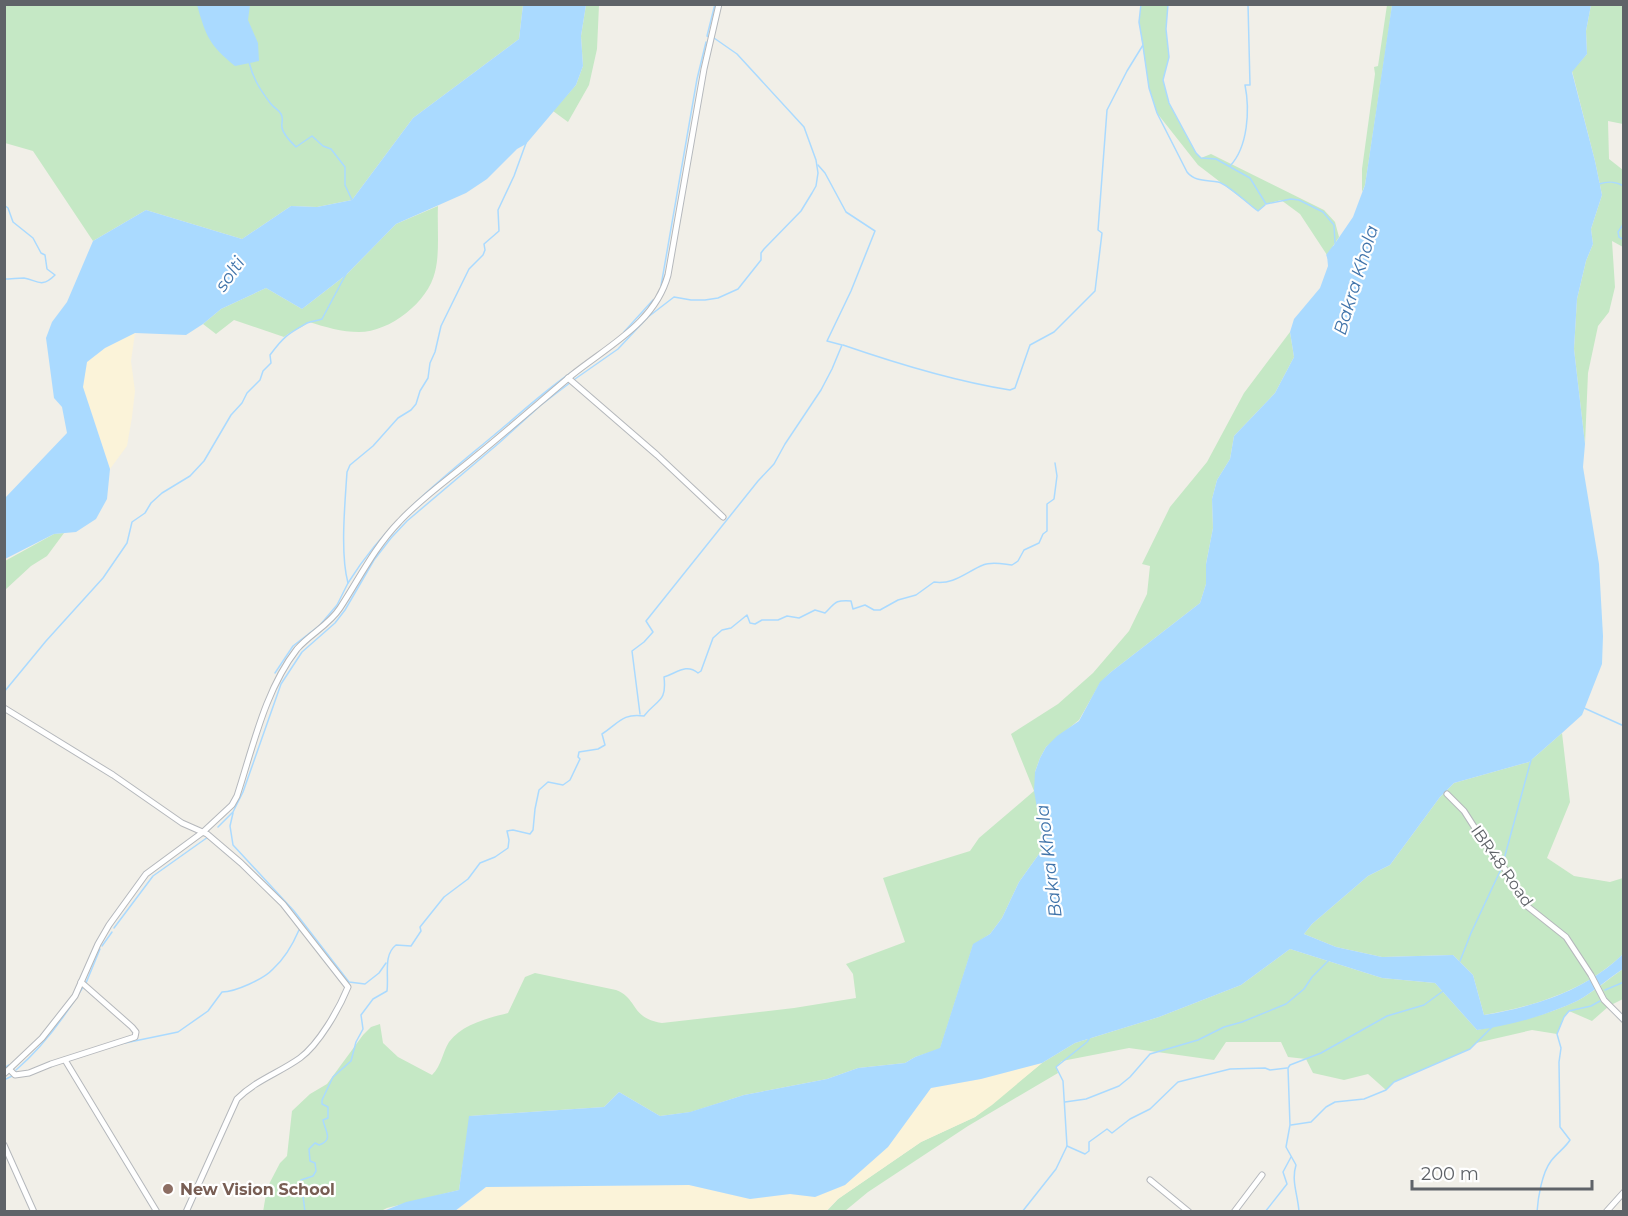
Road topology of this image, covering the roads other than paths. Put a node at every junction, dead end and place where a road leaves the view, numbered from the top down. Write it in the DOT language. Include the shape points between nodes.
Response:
graph roads {
  1 [pos="719,4"];
  2 [pos="568,378"];
  3 [pos="723,517"];
  4 [pos="4,708"];
  5 [pos="1447,794"];
  6 [pos="202,832"];
  7 [pos="81,982"];
  8 [pos="1623,1020"];
  9 [pos="65,1060"];
  10 [pos="7,1072"];
  11 [pos="4,1145"];
  12 [pos="1262,1175"];
  13 [pos="1150,1180"];
  14 [pos="1623,1192"];
  15 [pos="34,1212"];
  16 [pos="157,1212"];
  17 [pos="186,1212"];
  18 [pos="1189,1212"];
  19 [pos="1234,1212"];
  20 [pos="1605,1212"];
  1 -- 2 [label="street" via="661,296 624,337"];
  2 -- 3 [label="street"];
  2 -- 6 [label="street" via="399,522 371,556 340,608 298,648 288,664 264,714 237,796"];
  4 -- 6 [label="street"];
  5 -- 8 [label="street, IBR48 Road" via="1464,811 1527,906 1566,937 1609,1006"];
  6 -- 7 [label="street" via="146,874 109,925"];
  6 -- 17 [label="street" via="241,862 283,904 348,987 310,1049 295,1062 250,1086 237,1099"];
  7 -- 9 [label="street" via="137,1034"];
  7 -- 10 [label="street" via="75,996 42,1038"];
  9 -- 10 [label="street" via="29,1073"];
  9 -- 16 [label="street"];
  11 -- 15 [label="street"];
  12 -- 19 [label="street"];
  13 -- 18 [label="street"];
  14 -- 20 [label="street"];
}
